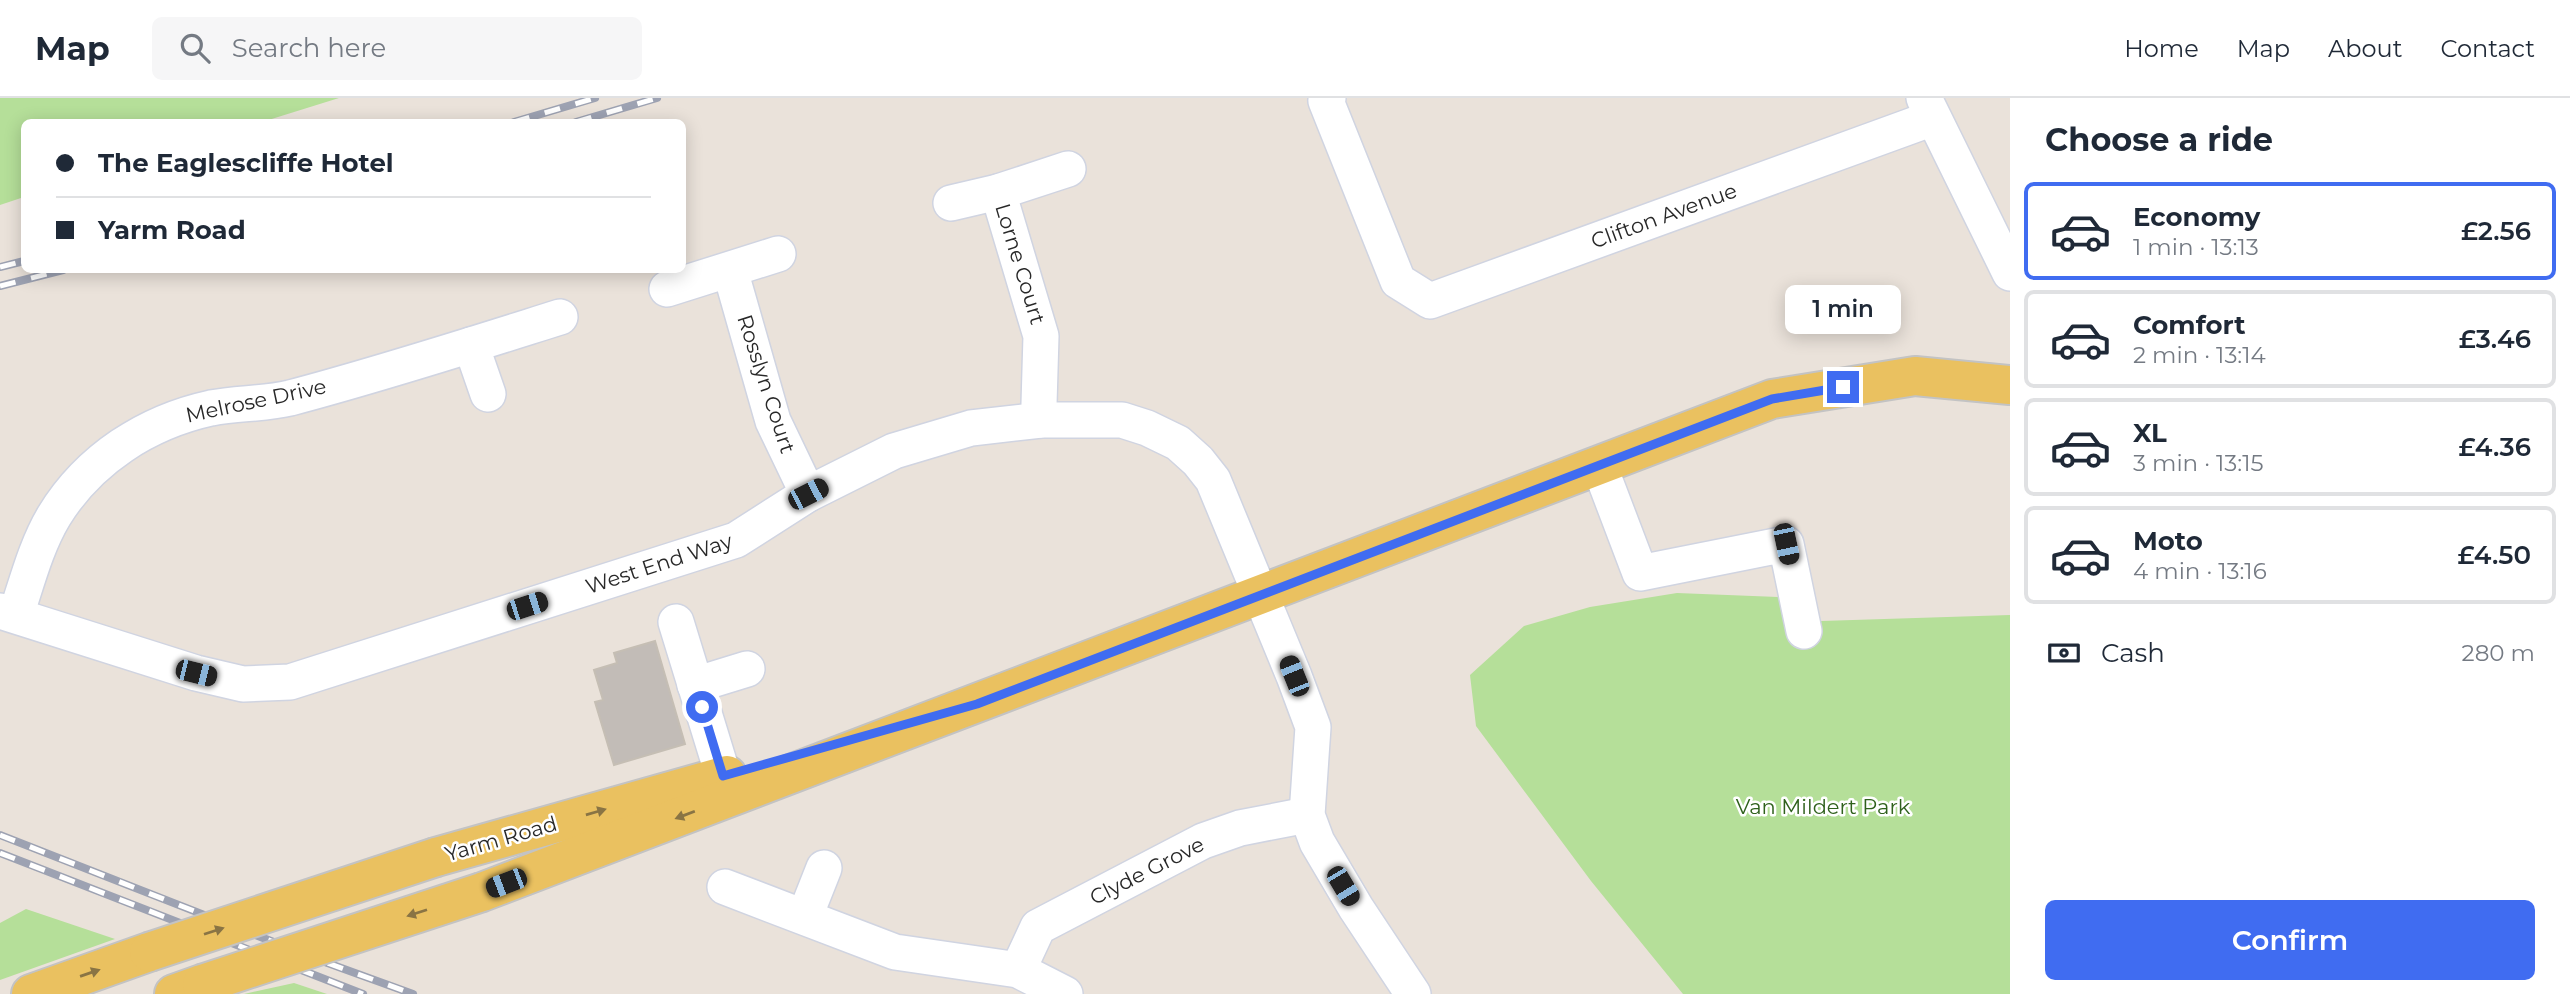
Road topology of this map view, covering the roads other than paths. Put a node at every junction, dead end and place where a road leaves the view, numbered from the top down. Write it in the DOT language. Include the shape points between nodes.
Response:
graph roads {
  1 [pos="1327,99"];
  2 [pos="1928,108"];
  3 [pos="1068,169"];
  4 [pos="998,192"];
  5 [pos="951,204"];
  6 [pos="778,254"];
  7 [pos="730,270"];
  8 [pos="2010,273"];
  9 [pos="667,289"];
  10 [pos="560,317"];
  11 [pos="471,345"];
  12 [pos="2010,385"];
  13 [pos="488,394"];
  14 [pos="1041,420"];
  15 [pos="1599,465"];
  16 [pos="808,494"];
  17 [pos="1261,595"];
  18 [pos="8,613"];
  19 [pos="676,622"];
  20 [pos="1804,631"];
  21 [pos="747,669"];
  22 [pos="695,685"];
  23 [pos="727,787"];
  24 [pos="1307,815"];
  25 [pos="824,868"];
  26 [pos="725,887"];
  27 [pos="805,916"];
  28 [pos="1018,970"];
  29 [pos="188,989"];
  30 [pos="31,994"];
  31 [pos="1065,994"];
  32 [pos="1413,994"];
  1 -- 2 [label="street, Clifton Avenue" via="1398,281 1430,301"];
  2 -- 8 [label="street"];
  3 -- 4 [label="street, Lorne Court"];
  4 -- 5 [label="street, Lorne Court"];
  4 -- 14 [label="street, Lorne Court" via="1041,335"];
  6 -- 7 [label="street"];
  7 -- 9 [label="street"];
  7 -- 16 [label="street, Rosslyn Court" via="773,421"];
  10 -- 11 [label="street, Melrose Drive"];
  11 -- 13 [label="street"];
  11 -- 18 [label="street, Melrose Drive" via="287,398 179,417 130,438 74,489 54,516"];
  12 -- 15 [label="main road, Yarm Road" via="1915,376 1772,399"];
  14 -- 16 [label="street, West End Way" via="971,428 894,451"];
  14 -- 17 [label="street, West End Way" via="1122,421 1178,443 1213,480"];
  15 -- 17 [label="main road, Yarm Road"];
  15 -- 20 [label="street" via="1640,572 1786,544"];
  16 -- 18 [label="street, West End Way" via="736,540 290,682 243,684 196,673"];
  17 -- 23 [label="main road, Yarm Road" via="977,704"];
  17 -- 24 [label="street, West End Way" via="1313,727"];
  19 -- 22 [label="street"];
  21 -- 22 [label="street"];
  22 -- 23 [label="street"];
  23 -- 29 [label="main road, Yarm Road, one-way, bridge" via="482,892"];
  30 -- 23 [label="main road, Yarm Road, one-way, bridge" via="436,857"];
  24 -- 28 [label="street, Clyde Grove" via="1240,828 1203,841 1038,927"];
  24 -- 32 [label="street" via="1343,886"];
  25 -- 27 [label="street"];
  26 -- 27 [label="street"];
  27 -- 28 [label="street" via="895,952"];
  28 -- 31 [label="street"];
}
